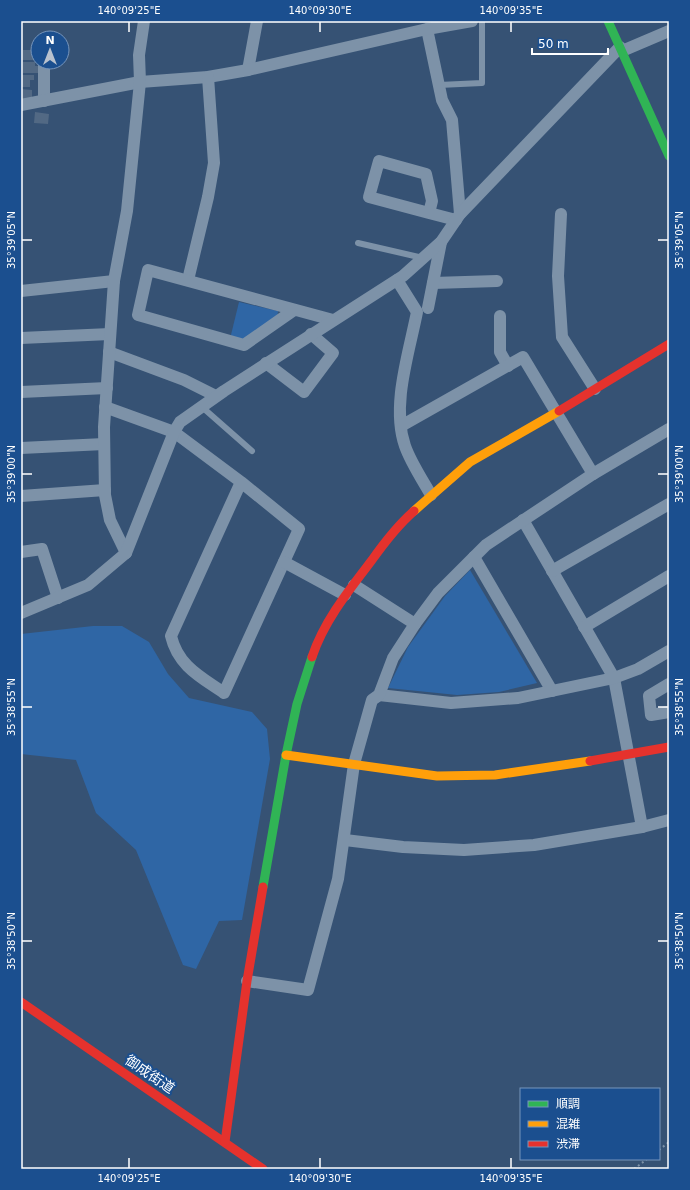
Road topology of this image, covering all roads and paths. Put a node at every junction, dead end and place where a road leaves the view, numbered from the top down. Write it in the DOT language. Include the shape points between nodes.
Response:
graph roads {
  1 [pos="144,21"];
  2 [pos="257,21"];
  3 [pos="472,21"];
  4 [pos="482,21"];
  5 [pos="608,21"];
  6 [pos="429,26"];
  7 [pos="669,31"];
  8 [pos="621,49"];
  9 [pos="44,70"];
  10 [pos="248,70"];
  11 [pos="208,77"];
  12 [pos="140,82"];
  13 [pos="439,85"];
  14 [pos="44,100"];
  15 [pos="21,105"];
  16 [pos="669,156"];
  17 [pos="429,213"];
  18 [pos="561,214"];
  19 [pos="458,217"];
  20 [pos="441,242"];
  21 [pos="358,243"];
  22 [pos="423,258"];
  23 [pos="188,280"];
  24 [pos="397,280"];
  25 [pos="114,281"];
  26 [pos="497,281"];
  27 [pos="433,283"];
  28 [pos="21,292"];
  29 [pos="428,308"];
  30 [pos="294,310"];
  31 [pos="500,316"];
  32 [pos="333,320"];
  33 [pos="110,334"];
  34 [pos="311,334"];
  35 [pos="21,338"];
  36 [pos="669,344"];
  37 [pos="109,352"];
  38 [pos="266,363"];
  39 [pos="508,366"];
  40 [pos="107,388"];
  41 [pos="595,389"];
  42 [pos="21,392"];
  43 [pos="216,396"];
  44 [pos="105,407"];
  45 [pos="202,407"];
  46 [pos="558,412"];
  47 [pos="401,426"];
  48 [pos="669,429"];
  49 [pos="174,432"];
  50 [pos="104,444"];
  51 [pos="21,448"];
  52 [pos="252,451"];
  53 [pos="593,474"];
  54 [pos="241,482"];
  55 [pos="105,490"];
  56 [pos="431,495"];
  57 [pos="21,496"];
  58 [pos="669,504"];
  59 [pos="523,520"];
  60 [pos="21,552"];
  61 [pos="126,553"];
  62 [pos="474,557"];
  63 [pos="284,562"];
  64 [pos="552,571"];
  65 [pos="669,576"];
  66 [pos="354,585"];
  67 [pos="345,595"];
  68 [pos="58,598"];
  69 [pos="21,613"];
  70 [pos="415,624"];
  71 [pos="584,627"];
  72 [pos="669,651"];
  73 [pos="614,678"];
  74 [pos="669,684"];
  75 [pos="552,691"];
  76 [pos="379,695"];
  77 [pos="669,712"];
  78 [pos="669,747"];
  79 [pos="629,754"];
  80 [pos="286,755"];
  81 [pos="354,764"];
  82 [pos="669,820"];
  83 [pos="642,827"];
  84 [pos="345,840"];
  85 [pos="247,981"];
  86 [pos="21,1002"];
  87 [pos="224,1142"];
  88 [pos="669,1142"];
  89 [pos="660,1149"];
  90 [pos="646,1160"];
  91 [pos="263,1169"];
  92 [pos="634,1169"];
  1 -- 12 [label="street" via="139,55"];
  2 -- 10 [label="street"];
  3 -- 6 [label="street"];
  4 -- 13 [label="lane" via="482,83"];
  5 -- 8 [label="street"];
  6 -- 10 [label="street"];
  6 -- 13 [label="street"];
  7 -- 8 [label="street"];
  8 -- 16 [label="street"];
  8 -- 19 [label="street"];
  9 -- 14 [label="street"];
  10 -- 11 [label="street"];
  11 -- 12 [label="street"];
  11 -- 23 [label="street" via="214,163"];
  12 -- 14 [label="street"];
  12 -- 25 [label="street" via="127,211"];
  13 -- 19 [label="street" via="442,100 452,120"];
  14 -- 15 [label="street"];
  17 -- 17 [label="street" via="369,197 379,161 426,174 432,202"];
  17 -- 19 [label="street"];
  18 -- 41 [label="street" via="558,276 562,337"];
  19 -- 20 [label="street"];
  20 -- 22 [label="street"];
  20 -- 27 [label="street"];
  21 -- 22 [label="lane"];
  22 -- 24 [label="street"];
  23 -- 30 [label="street"];
  23 -- 30 [label="street" via="148,270 138,315 244,345"];
  24 -- 32 [label="street"];
  24 -- 47 [label="street" via="417,312 401,388"];
  25 -- 28 [label="street"];
  25 -- 33 [label="street"];
  26 -- 27 [label="street"];
  27 -- 29 [label="street"];
  30 -- 32 [label="street"];
  31 -- 39 [label="street" via="500,352"];
  32 -- 34 [label="street"];
  33 -- 35 [label="street"];
  33 -- 37 [label="street"];
  34 -- 38 [label="street"];
  34 -- 38 [label="street" via="333,353 304,392"];
  36 -- 41 [label="street"];
  37 -- 40 [label="street"];
  37 -- 43 [label="street" via="184,380"];
  38 -- 43 [label="street"];
  39 -- 46 [label="street" via="524,357"];
  39 -- 47 [label="street"];
  40 -- 42 [label="street"];
  40 -- 44 [label="street"];
  41 -- 46 [label="street"];
  43 -- 45 [label="street"];
  44 -- 49 [label="street"];
  44 -- 50 [label="street"];
  45 -- 49 [label="street" via="180,422"];
  45 -- 52 [label="lane"];
  46 -- 53 [label="street"];
  46 -- 56 [label="street" via="470,462"];
  47 -- 56 [label="street" via="405,445"];
  48 -- 53 [label="street"];
  49 -- 54 [label="street"];
  49 -- 61 [label="street"];
  50 -- 51 [label="street"];
  50 -- 55 [label="street"];
  53 -- 59 [label="street"];
  54 -- 63 [label="street" via="299,529"];
  54 -- 63 [label="street" via="171,636 173,647 187,668 224,693"];
  55 -- 57 [label="street"];
  55 -- 61 [label="street" via="110,520"];
  56 -- 66 [label="street" via="408,515"];
  58 -- 64 [label="street"];
  59 -- 62 [label="street" via="486,545"];
  59 -- 64 [label="street"];
  60 -- 68 [label="street" via="42,549"];
  61 -- 68 [label="street" via="88,585"];
  62 -- 70 [label="street" via="438,593"];
  62 -- 75 [label="street"];
  63 -- 67 [label="street"];
  64 -- 71 [label="street"];
  65 -- 71 [label="street"];
  66 -- 67 [label="street"];
  66 -- 70 [label="street"];
  67 -- 80 [label="street" via="313,654 297,704"];
  68 -- 69 [label="street"];
  70 -- 76 [label="street" via="393,658"];
  71 -- 73 [label="street"];
  72 -- 73 [label="street" via="638,670"];
  73 -- 75 [label="street"];
  73 -- 79 [label="street"];
  74 -- 77 [label="street" via="650,696 651,715"];
  75 -- 76 [label="street" via="492,701 451,703"];
  76 -- 81 [label="street" via="372,700"];
  78 -- 79 [label="street"];
  79 -- 81 [label="street" via="510,774 475,776 436,776"];
  79 -- 83 [label="street"];
  80 -- 81 [label="street"];
  80 -- 85 [label="street"];
  81 -- 84 [label="street"];
  82 -- 83 [label="street"];
  83 -- 84 [label="street" via="534,845 464,850 403,847"];
  84 -- 85 [label="street" via="338,879 308,990"];
  85 -- 87 [label="street"];
  86 -- 87 [label="street, 御成街道"];
  87 -- 91 [label="street, 御成街道"];
  88 -- 89 [label="path"];
  90 -- 92 [label="path"];
}
